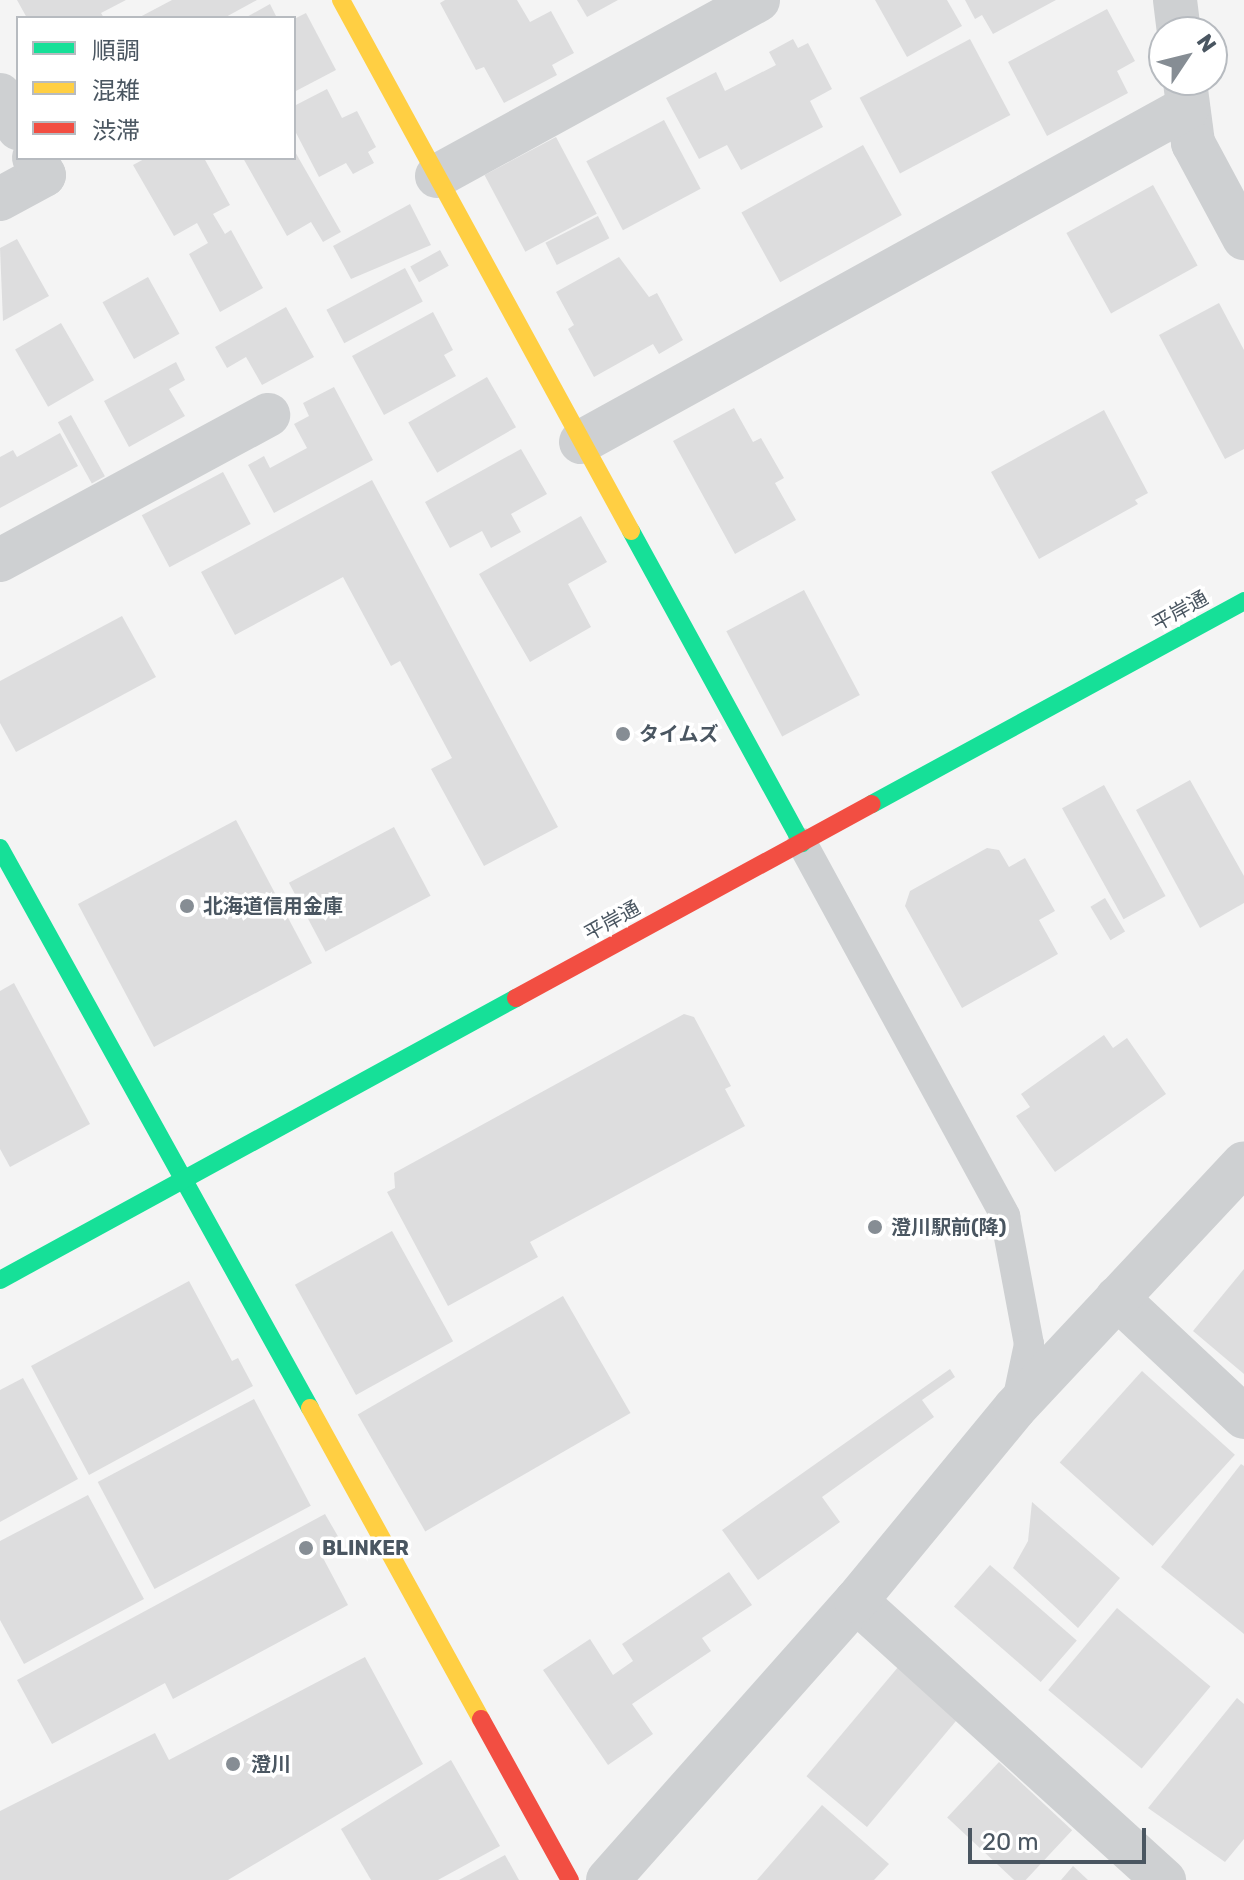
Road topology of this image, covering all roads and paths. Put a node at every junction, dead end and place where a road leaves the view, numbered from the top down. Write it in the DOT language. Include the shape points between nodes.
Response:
graph roads {
  1 [pos="341,0"];
  2 [pos="758,0"];
  3 [pos="0,95"];
  4 [pos="1181,96"];
  5 [pos="1186,96"];
  6 [pos="16,124"];
  7 [pos="35,160"];
  8 [pos="437,176"];
  9 [pos="0,199"];
  10 [pos="1244,238"];
  11 [pos="268,415"];
  12 [pos="581,442"];
  13 [pos="0,560"];
  14 [pos="1244,601"];
  15 [pos="802,843"];
  16 [pos="0,848"];
  17 [pos="1244,1163"];
  18 [pos="183,1181"];
  19 [pos="0,1280"];
  20 [pos="1117,1298"];
  21 [pos="1015,1408"];
  22 [pos="1244,1417"];
  23 [pos="856,1601"];
  24 [pos="570,1880"];
  25 [pos="608,1880"];
  26 [pos="1164,1880"];
  1 -- 8 [label="street"];
  2 -- 8 [label="street"];
  3 -- 6 [label="street"];
  4 -- 12 [label="street"];
  5 -- 10 [label="street" via="1193,143"];
  7 -- 9 [label="street" via="44,175"];
  8 -- 12 [label="street"];
  11 -- 13 [label="street"];
  12 -- 15 [label="street"];
  14 -- 15 [label="street, 平岸通"];
  15 -- 18 [label="street, 平岸通"];
  15 -- 21 [label="lane" via="1005,1216 1029,1344"];
  16 -- 18 [label="street"];
  17 -- 20 [label="street"];
  18 -- 19 [label="street, 平岸通"];
  18 -- 24 [label="street"];
  20 -- 21 [label="street"];
  20 -- 22 [label="street"];
  21 -- 23 [label="street"];
  23 -- 25 [label="street"];
  23 -- 26 [label="street"];
}
